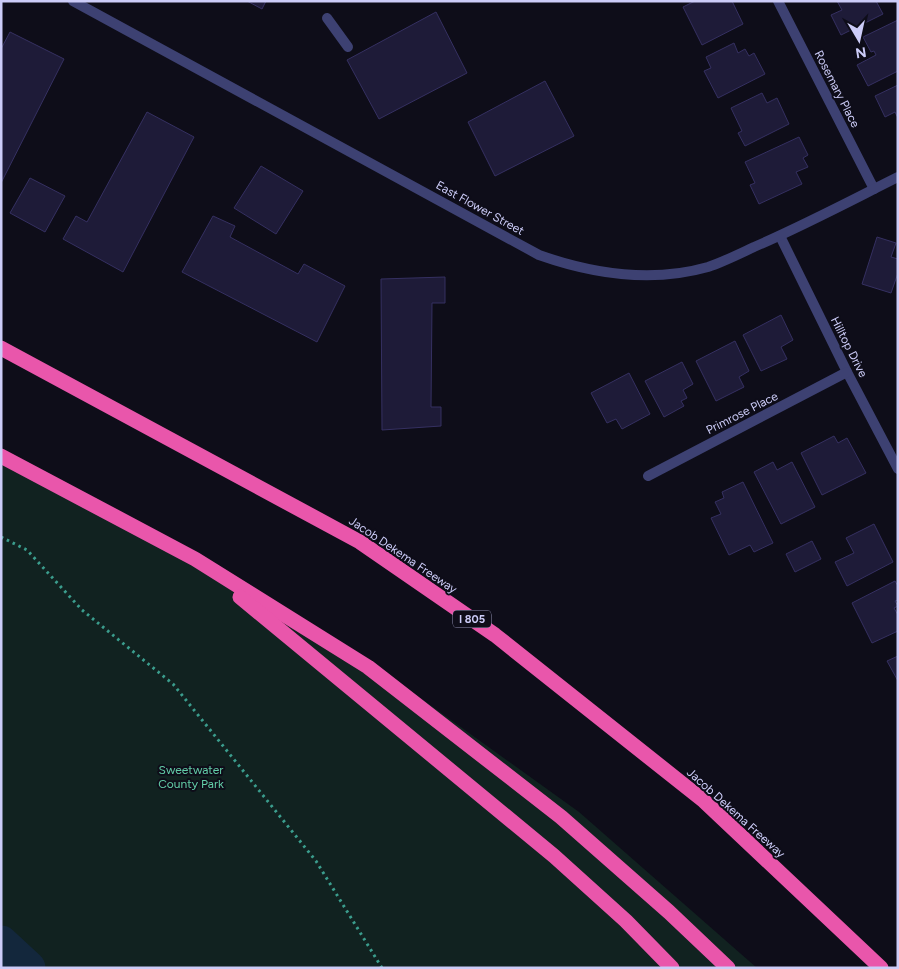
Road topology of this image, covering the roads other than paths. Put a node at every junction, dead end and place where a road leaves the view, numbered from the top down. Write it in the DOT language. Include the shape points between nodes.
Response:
graph roads {
  1 [pos="73,1"];
  2 [pos="778,1"];
  3 [pos="327,18"];
  4 [pos="348,47"];
  5 [pos="898,177"];
  6 [pos="874,189"];
  7 [pos="780,236"];
  8 [pos="1,348"];
  9 [pos="847,372"];
  10 [pos="1,456"];
  11 [pos="898,469"];
  12 [pos="648,476"];
  13 [pos="194,559"];
  14 [pos="672,968"];
  15 [pos="728,968"];
  16 [pos="881,968"];
  1 -- 7 [label="street, East Flower Street" via="539,255 563,263 613,274 679,272 709,266"];
  2 -- 6 [label="street, Rosemary Place"];
  3 -- 4 [label="street"];
  5 -- 6 [label="street, East Flower Street"];
  6 -- 7 [label="street, East Flower Street"];
  7 -- 9 [label="street, Hilltop Drive"];
  8 -- 16 [label="highway, Jacob Dekema Freeway / I 805" via="360,542 495,635 704,801"];
  9 -- 11 [label="street, Hilltop Drive"];
  9 -- 12 [label="street, Primrose Place"];
  10 -- 13 [label="highway"];
  13 -- 14 [label="highway" via="554,856"];
  13 -- 15 [label="highway" via="368,667 561,817"];
}
